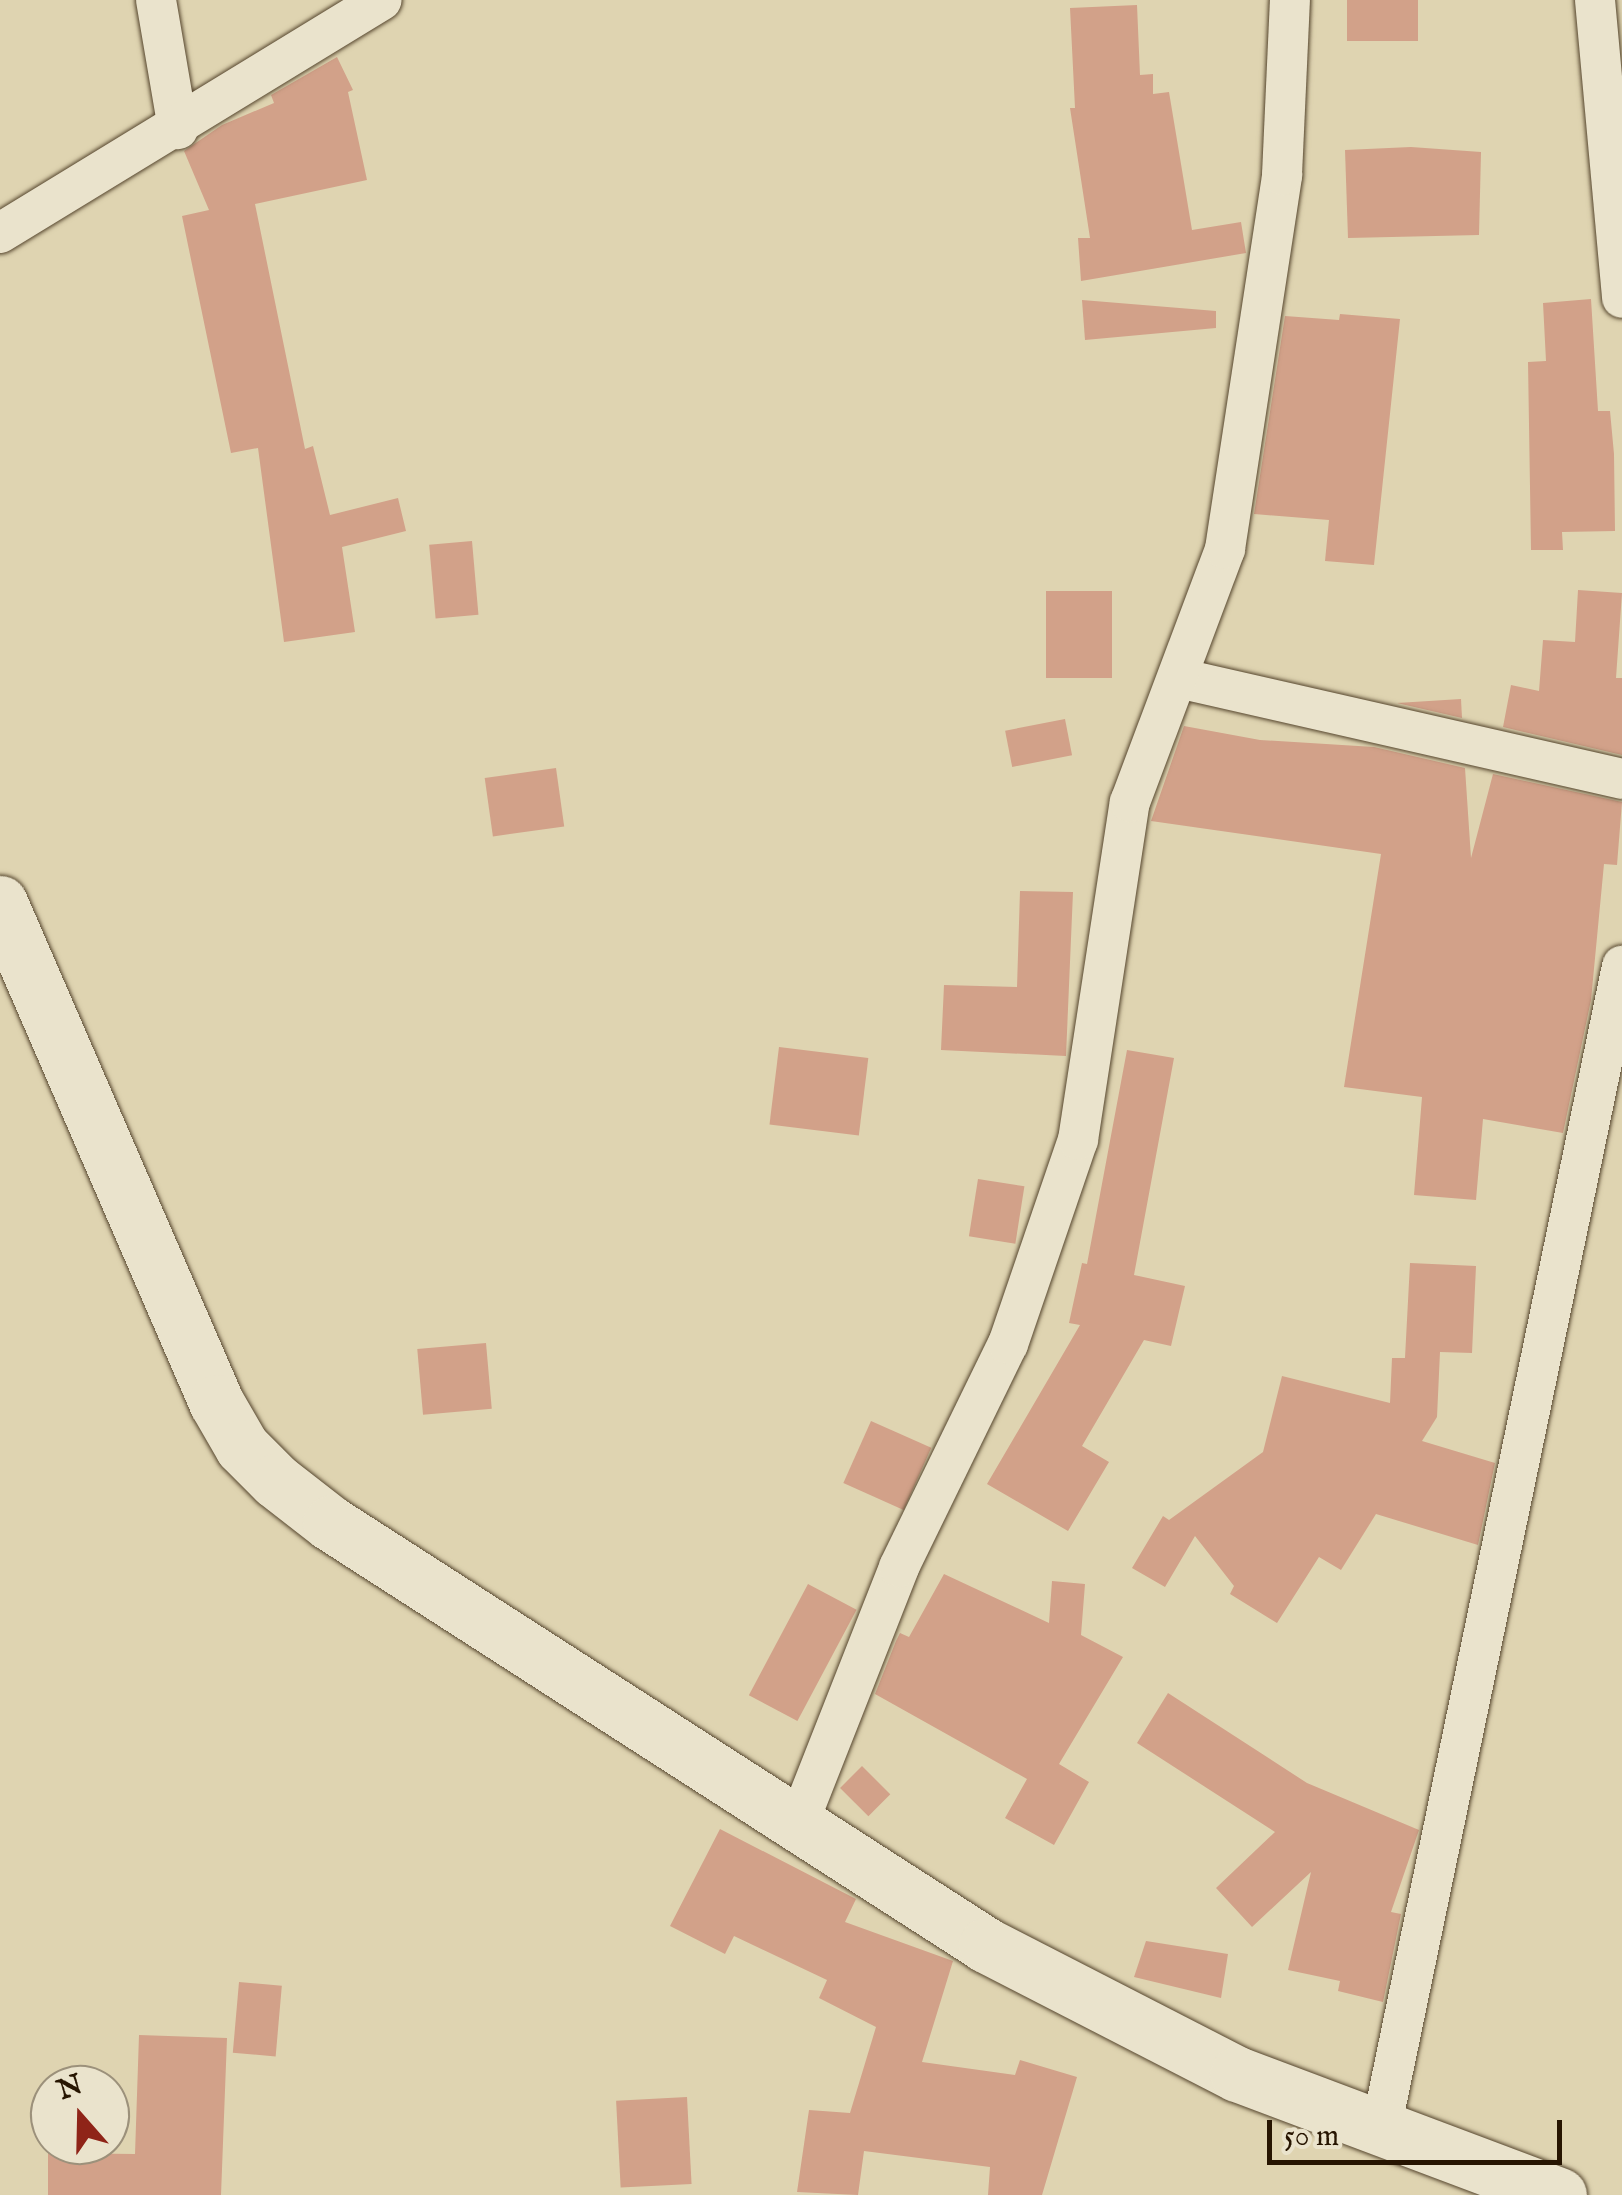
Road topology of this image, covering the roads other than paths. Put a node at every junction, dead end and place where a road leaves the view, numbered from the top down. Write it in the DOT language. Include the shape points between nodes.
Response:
graph roads {
  1 [pos="156,0"];
  2 [pos="381,0"];
  3 [pos="1290,0"];
  4 [pos="1595,0"];
  5 [pos="178,130"];
  6 [pos="0,233"];
  7 [pos="1622,298"];
  8 [pos="1178,678"];
  9 [pos="1622,780"];
  10 [pos="0,903"];
  11 [pos="1622,966"];
  12 [pos="798,1824"];
  13 [pos="1381,2130"];
  14 [pos="1559,2195"];
  1 -- 5 [label="street"];
  2 -- 5 [label="street"];
  3 -- 8 [label="street" via="1282,175 1225,549"];
  4 -- 7 [label="street"];
  5 -- 6 [label="street"];
  8 -- 9 [label="street"];
  8 -- 12 [label="street" via="1130,802 1078,1140 1008,1344 899,1567"];
  10 -- 12 [label="main road" via="216,1402 242,1447 330,1523"];
  11 -- 13 [label="street"];
  12 -- 13 [label="main road" via="986,1945 1237,2074"];
  13 -- 14 [label="main road"];
}
